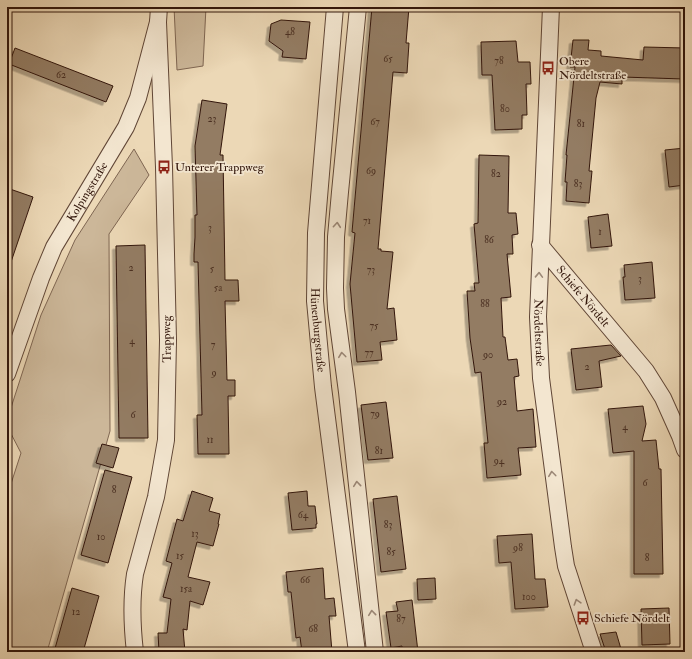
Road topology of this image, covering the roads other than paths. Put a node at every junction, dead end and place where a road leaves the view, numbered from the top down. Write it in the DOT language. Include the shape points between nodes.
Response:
graph roads {
  1 [pos="335,7"];
  2 [pos="358,7"];
  3 [pos="551,7"];
  4 [pos="158,14"];
  5 [pos="540,245"];
  6 [pos="7,374"];
  7 [pos="685,450"];
  8 [pos="135,652"];
  9 [pos="357,652"];
  10 [pos="375,652"];
  11 [pos="594,652"];
  1 -- 9 [label="street, Hünenburgstraße" via="316,233 314,301"];
  10 -- 2 [label="street, Hünenburgstraße, one-way" via="335,288 336,237"];
  3 -- 5 [label="street, Nördeltstraße"];
  4 -- 6 [label="street, Kolpingstraße" via="138,98 126,127 54,247"];
  4 -- 8 [label="street, Trappweg" via="168,340 167,424 164,457 133,588"];
  5 -- 7 [label="street, Schiefe Nördelt" via="646,371 663,398"];
  11 -- 5 [label="street, Nördeltstraße, one-way" via="566,566 554,491 538,344"];
}
